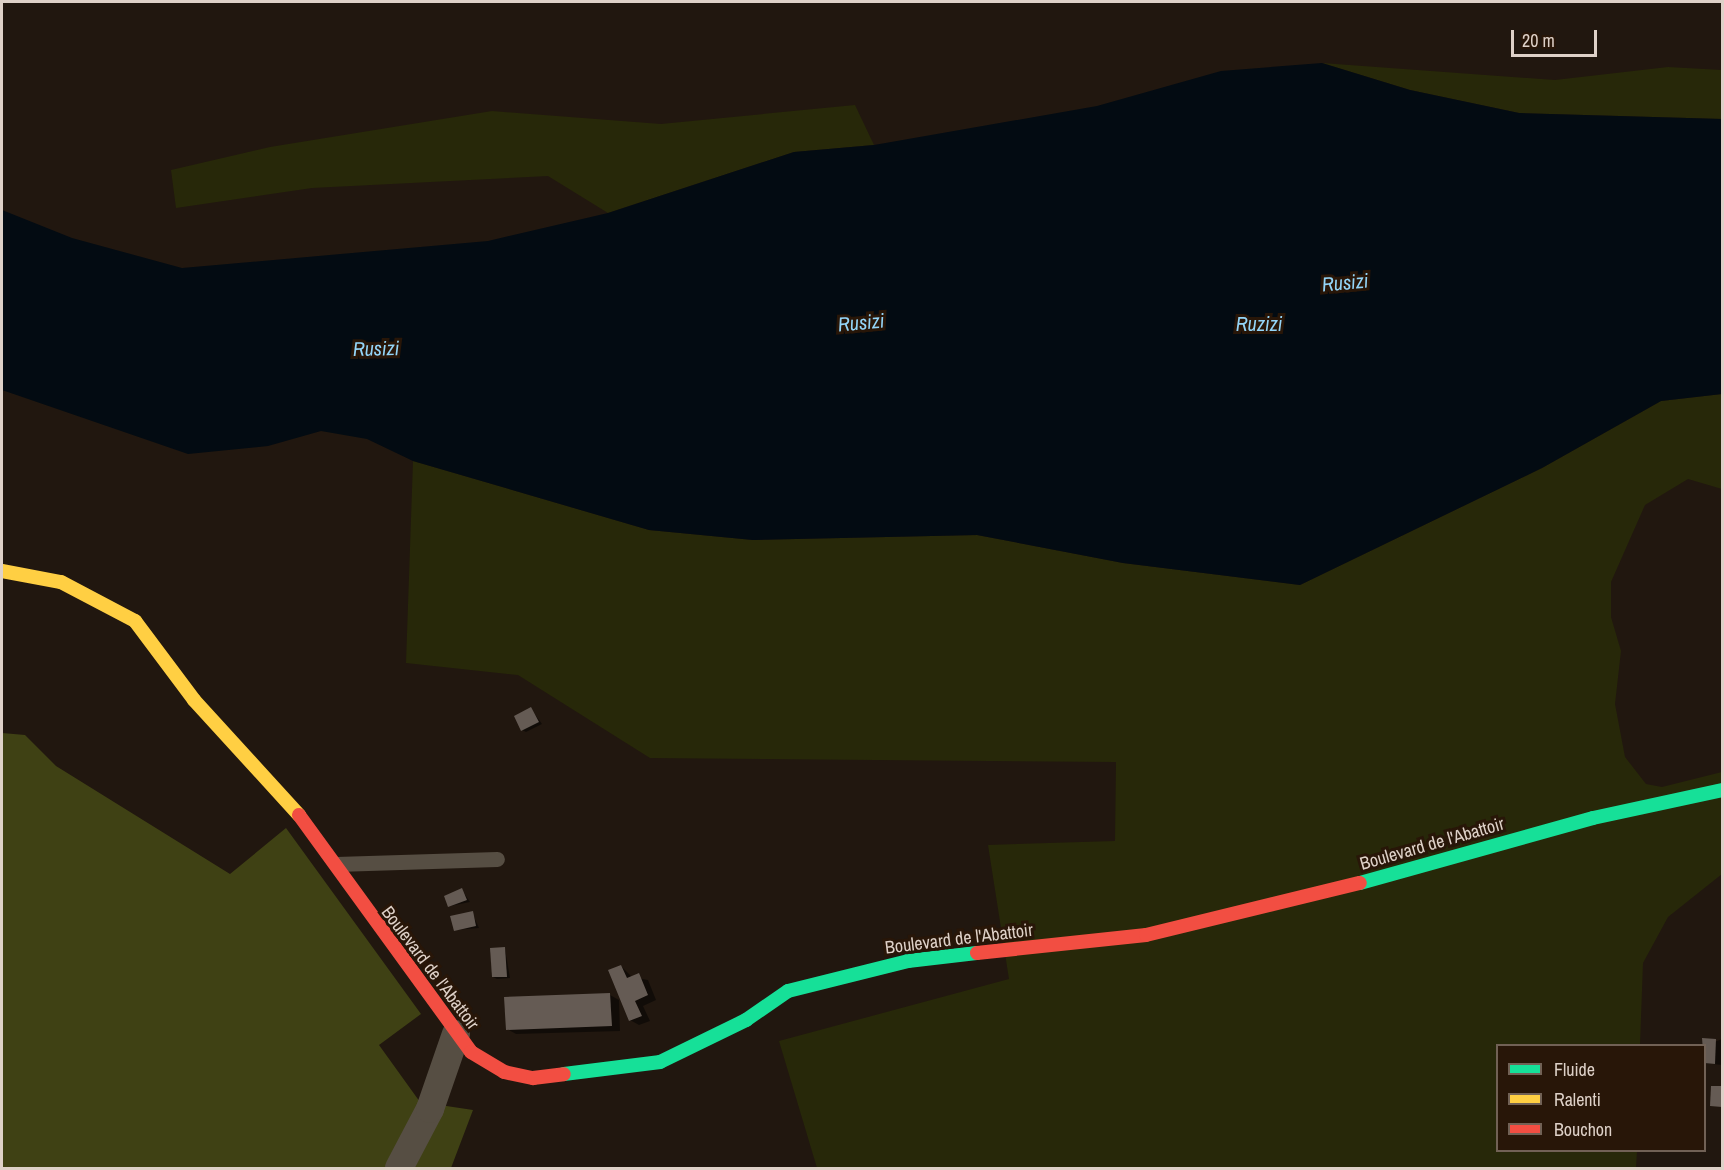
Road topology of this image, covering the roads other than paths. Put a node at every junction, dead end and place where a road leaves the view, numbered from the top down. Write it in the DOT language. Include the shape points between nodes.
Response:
graph roads {
  1 [pos="2,572"];
  2 [pos="1722,790"];
  3 [pos="497,859"];
  4 [pos="333,864"];
  5 [pos="456,1034"];
  6 [pos="399,1168"];
  1 -- 4 [label="street, Boulevard de l'Abattoir" via="61,582 135,621 194,700 306,823"];
  2 -- 5 [label="street, Boulevard de l'Abattoir" via="1593,818 1239,916 1146,935 908,961 847,975 788,991 746,1020 660,1062 533,1078 504,1072 471,1052"];
  3 -- 4 [label="lane"];
  4 -- 5 [label="street, Boulevard de l'Abattoir"];
  5 -- 6 [label="street" via="430,1108"];
}
